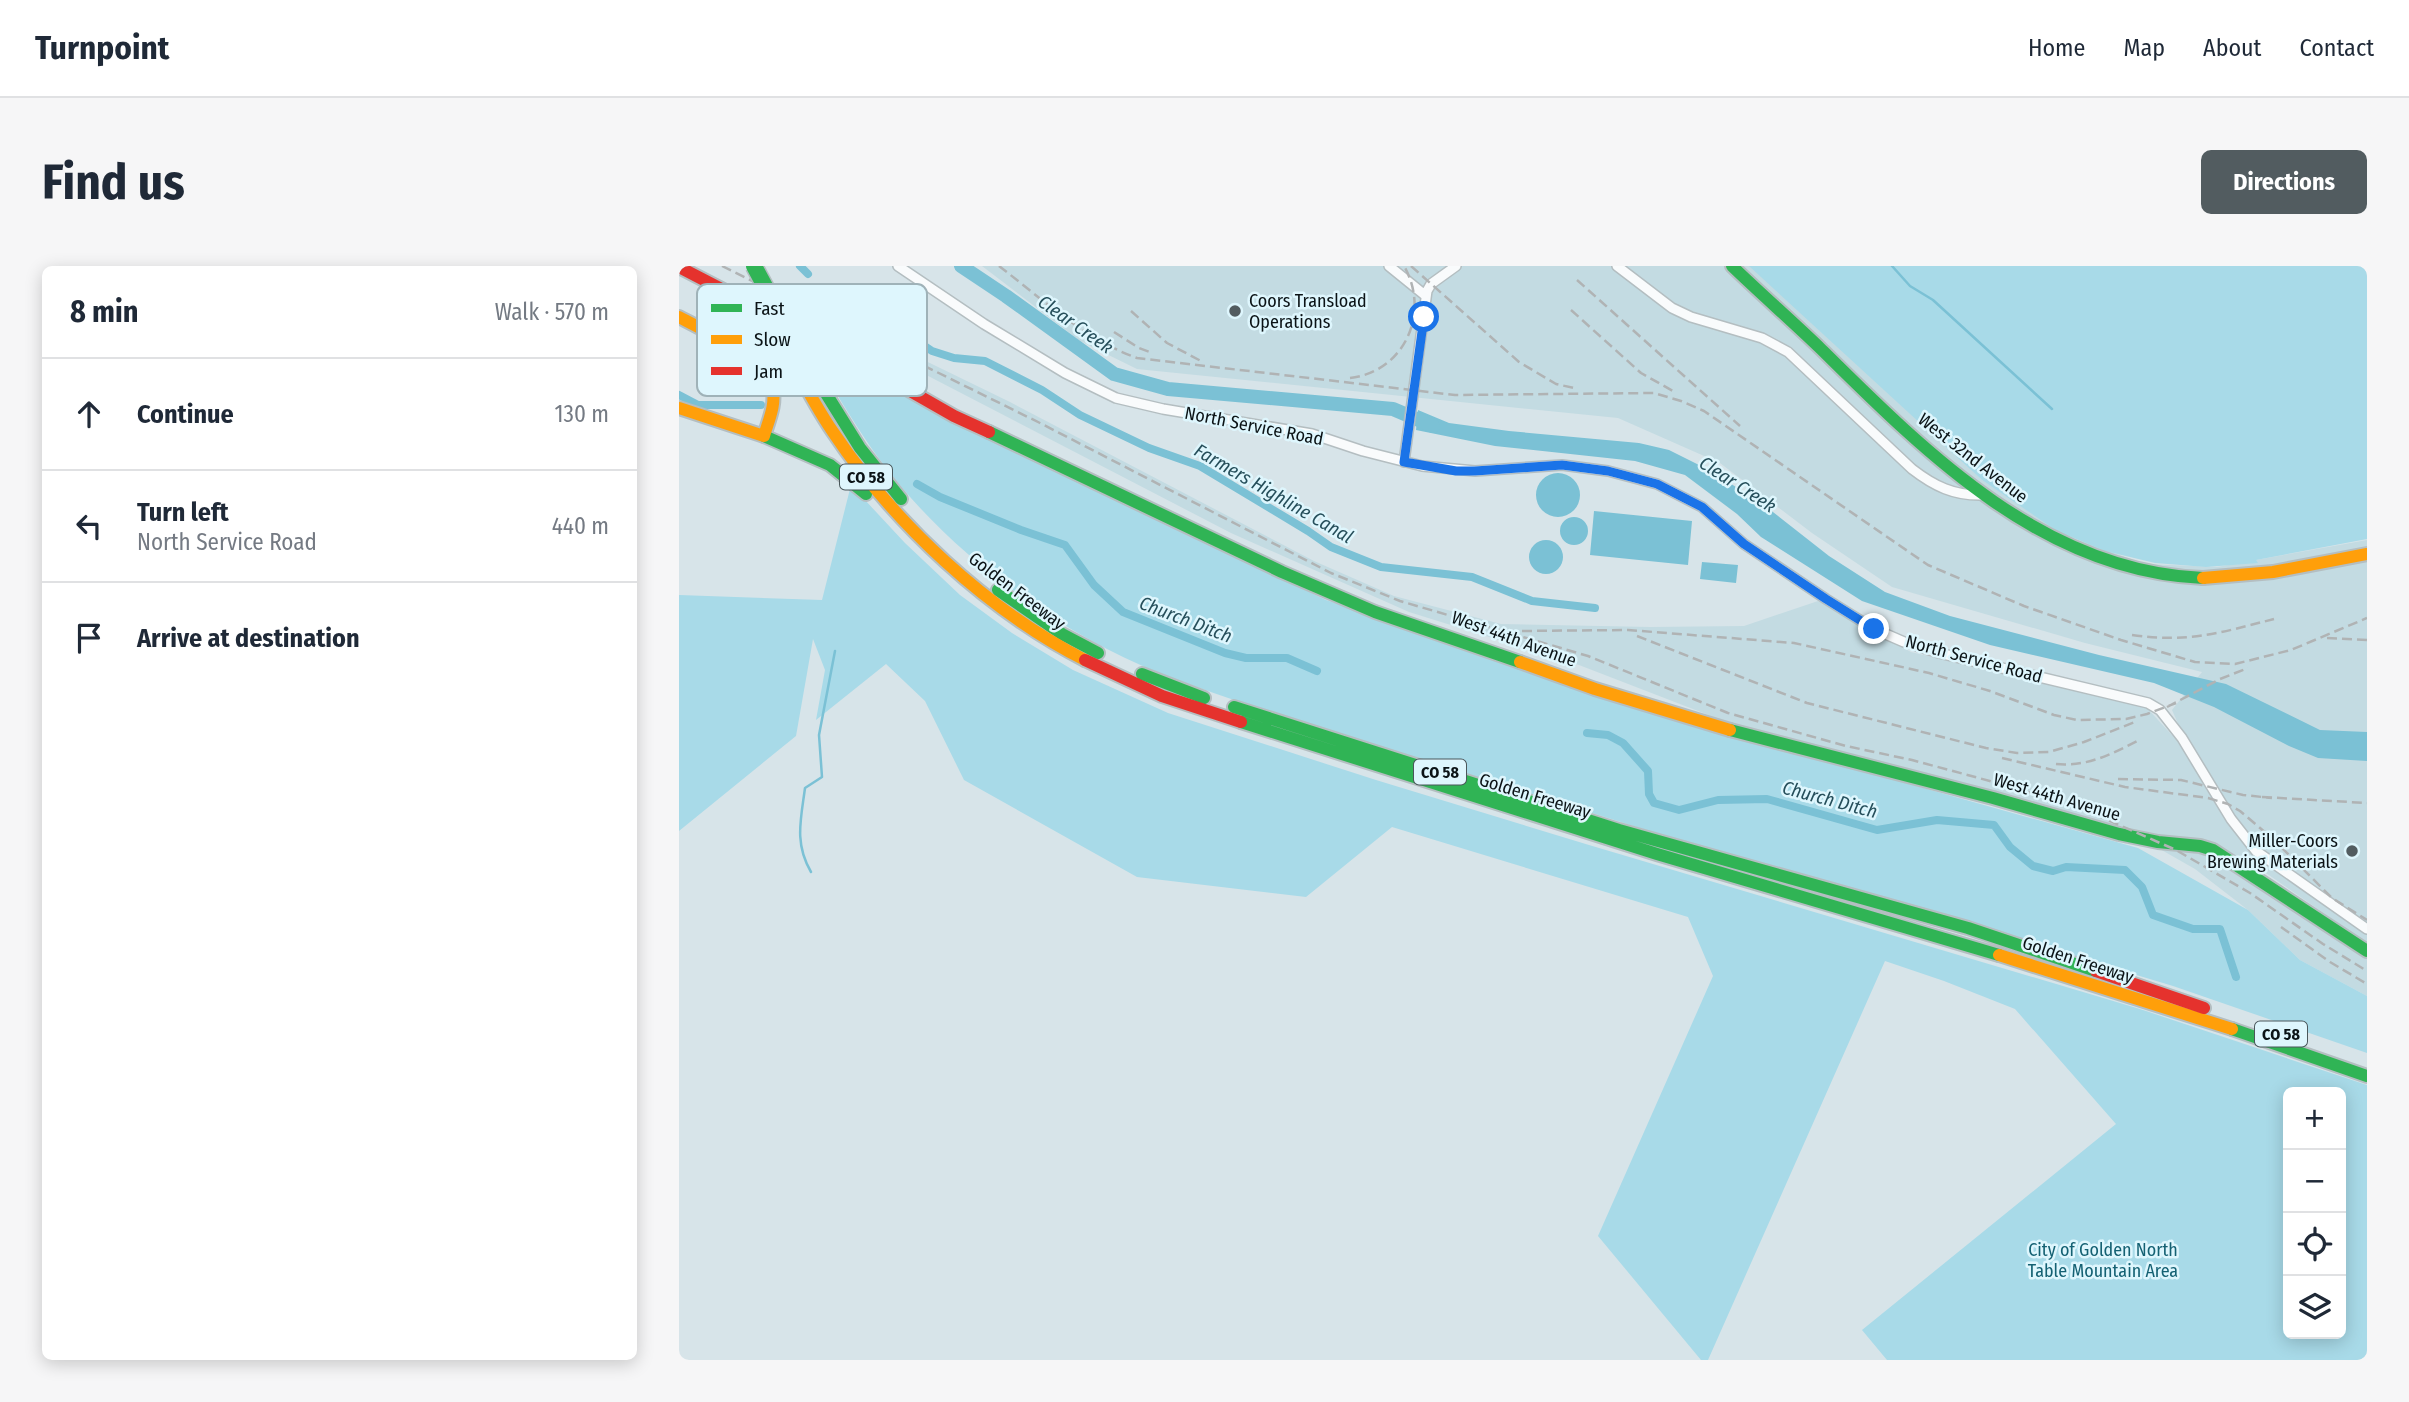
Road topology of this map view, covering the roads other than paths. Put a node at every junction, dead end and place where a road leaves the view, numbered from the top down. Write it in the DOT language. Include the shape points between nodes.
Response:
graph roads {
  1 [pos="740,266"];
  2 [pos="754,266"];
  3 [pos="898,266"];
  4 [pos="1389,266"];
  5 [pos="1456,266"];
  6 [pos="1617,266"];
  7 [pos="1732,266"];
  8 [pos="679,267"];
  9 [pos="712,284"];
  10 [pos="750,284"];
  11 [pos="764,284"];
  12 [pos="925,284"];
  13 [pos="927,286"];
  14 [pos="1426,296"];
  15 [pos="679,317"];
  16 [pos="697,328"];
  17 [pos="773,396"];
  18 [pos="812,396"];
  19 [pos="827,396"];
  20 [pos="919,396"];
  21 [pos="679,408"];
  22 [pos="764,436"];
  23 [pos="1404,462"];
  24 [pos="1983,495"];
  25 [pos="2367,554"];
  26 [pos="980,592"];
  27 [pos="2367,929"];
  28 [pos="2367,951"];
  29 [pos="2367,1063"];
  30 [pos="2367,1076"];
  1 -- 10 [label="main road, Golden Freeway / CO 58"];
  2 -- 11 [label="main road, Golden Freeway / CO 58, bridge"];
  3 -- 12 [label="street, North Service Road"];
  4 -- 14 [label="street"];
  5 -- 14 [label="street" via="1431,284"];
  6 -- 24 [label="street" via="1672,309 1762,338 1788,352 1933,485 1967,496"];
  7 -- 24 [label="main road, West 32nd Avenue" via="1911,435"];
  8 -- 9 [label="main road, West 44th Avenue"];
  13 -- 23 [label="street, North Service Road" via="1065,373 1116,398 1312,434"];
  14 -- 23 [label="street"];
  15 -- 16 [label="main road"];
  17 -- 22 [label="main road"];
  18 -- 26 [label="main road, Golden Freeway / CO 58" via="874,488"];
  19 -- 29 [label="main road, Golden Freeway / CO 58, bridge" via="886,483 939,540 1013,601 1062,634 1165,685 1619,830 1968,928"];
  20 -- 28 [label="main road, West 44th Avenue" via="1282,572 1375,612 1699,722 2119,834 2213,850"];
  21 -- 22 [label="main road"];
  22 -- 26 [label="main road" via="849,476 915,542"];
  23 -- 27 [label="street, North Service Road" via="1456,471 1562,465 1657,484 1702,507 1744,544 1884,633 1939,653 2152,705 2182,738 2231,820 2256,851"];
  24 -- 25 [label="main road, West 32nd Avenue" via="2065,546 2125,566 2179,576 2242,576"];
  26 -- 30 [label="main road, Golden Freeway / CO 58" via="1058,646 1162,696 1551,822 1966,945"];
}
